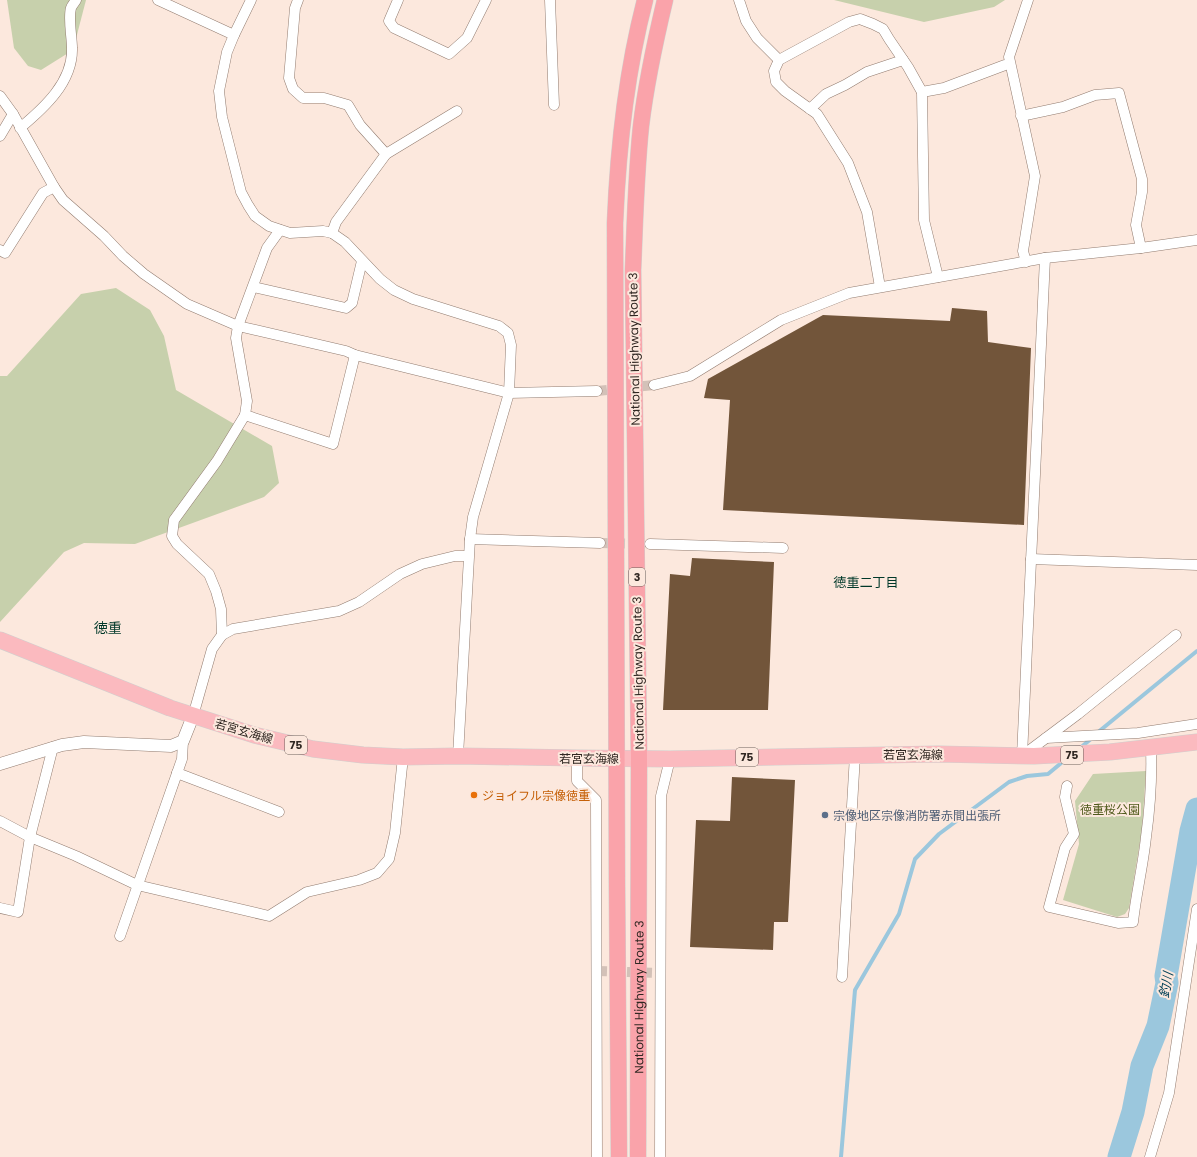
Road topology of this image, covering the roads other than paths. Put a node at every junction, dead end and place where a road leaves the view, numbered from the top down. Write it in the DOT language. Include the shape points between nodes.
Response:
graph roads {
  1 [pos="76,0"];
  2 [pos="158,0"];
  3 [pos="251,0"];
  4 [pos="298,0"];
  5 [pos="398,0"];
  6 [pos="486,0"];
  7 [pos="550,0"];
  8 [pos="645,0"];
  9 [pos="665,0"];
  10 [pos="739,0"];
  11 [pos="1028,0"];
  12 [pos="174,4"];
  13 [pos="234,35"];
  14 [pos="779,60"];
  15 [pos="903,60"];
  16 [pos="1005,65"];
  17 [pos="922,92"];
  18 [pos="0,96"];
  19 [pos="554,104"];
  20 [pos="810,109"];
  21 [pos="457,111"];
  22 [pos="13,114"];
  23 [pos="1021,116"];
  24 [pos="20,128"];
  25 [pos="0,136"];
  26 [pos="386,154"];
  27 [pos="54,187"];
  28 [pos="280,230"];
  29 [pos="332,233"];
  30 [pos="1197,240"];
  31 [pos="1140,248"];
  32 [pos="0,250"];
  33 [pos="1045,258"];
  34 [pos="362,261"];
  35 [pos="1026,262"];
  36 [pos="938,277"];
  37 [pos="254,287"];
  38 [pos="880,287"];
  39 [pos="238,326"];
  40 [pos="355,355"];
  41 [pos="654,386"];
  42 [pos="596,391"];
  43 [pos="509,392"];
  44 [pos="245,415"];
  45 [pos="470,539"];
  46 [pos="600,543"];
  47 [pos="650,544"];
  48 [pos="783,548"];
  49 [pos="468,556"];
  50 [pos="1031,560"];
  51 [pos="1197,565"];
  52 [pos="222,635"];
  53 [pos="1176,635"];
  54 [pos="0,640"];
  55 [pos="193,716"];
  56 [pos="1197,724"];
  57 [pos="1046,738"];
  58 [pos="183,741"];
  59 [pos="1197,742"];
  60 [pos="53,747"];
  61 [pos="1151,748"];
  62 [pos="855,755"];
  63 [pos="458,756"];
  64 [pos="1028,756"];
  65 [pos="403,757"];
  66 [pos="577,758"];
  67 [pos="616,758"];
  68 [pos="639,759"];
  69 [pos="670,759"];
  70 [pos="0,764"];
  71 [pos="177,773"];
  72 [pos="1068,786"];
  73 [pos="279,812"];
  74 [pos="0,821"];
  75 [pos="30,837"];
  76 [pos="137,885"];
  77 [pos="0,908"];
  78 [pos="1197,909"];
  79 [pos="120,936"];
  80 [pos="842,977"];
  81 [pos="597,1157"];
  82 [pos="619,1157"];
  83 [pos="638,1157"];
  84 [pos="660,1157"];
  85 [pos="1150,1157"];
  1 -- 24 [label="street" via="71,8 72,50 69,68 54,96"];
  2 -- 12 [label="street"];
  3 -- 13 [label="street"];
  4 -- 26 [label="street" via="295,8 289,78 293,89 303,98 324,98 348,105 360,125"];
  5 -- 6 [label="street" via="389,21 394,28 449,54 468,38"];
  7 -- 19 [label="street"];
  8 -- 67 [label="highway, National Highway Route 3 / 3" via="637,29 625,98 615,216"];
  9 -- 68 [label="highway, National Highway Route 3 / 3" via="641,126 633,270"];
  10 -- 14 [label="street" via="746,21 757,38"];
  11 -- 23 [label="street" via="1009,57"];
  12 -- 13 [label="street"];
  13 -- 28 [label="street" via="227,52 219,90 222,117 241,192 248,206 255,216"];
  14 -- 15 [label="street" via="849,22 860,19 883,29"];
  14 -- 20 [label="street" via="774,71 776,82"];
  15 -- 17 [label="street"];
  15 -- 20 [label="street" via="866,72 826,94"];
  16 -- 17 [label="street" via="944,88"];
  17 -- 36 [label="street" via="924,220"];
  18 -- 22 [label="street"];
  20 -- 38 [label="street" via="817,114 848,163 867,212"];
  21 -- 26 [label="street"];
  22 -- 24 [label="street"];
  22 -- 25 [label="street"];
  23 -- 31 [label="street" via="1063,108 1095,95 1119,93 1142,179 1136,225"];
  23 -- 35 [label="street" via="1035,176 1023,251"];
  24 -- 27 [label="street"];
  26 -- 29 [label="street" via="336,222"];
  27 -- 32 [label="street" via="43,193 5,253"];
  27 -- 39 [label="street" via="63,200 144,274 187,304"];
  28 -- 29 [label="street" via="290,233"];
  28 -- 37 [label="street" via="267,248"];
  29 -- 34 [label="street" via="345,242"];
  30 -- 31 [label="street"];
  31 -- 33 [label="street"];
  33 -- 35 [label="street"];
  33 -- 50 [label="street"];
  34 -- 37 [label="street" via="352,303 346,308"];
  34 -- 43 [label="street" via="394,290 499,326 508,333 511,344"];
  35 -- 36 [label="street"];
  36 -- 38 [label="street"];
  37 -- 39 [label="street"];
  38 -- 41 [label="street" via="849,293 781,320 690,376"];
  39 -- 40 [label="street"];
  39 -- 44 [label="street" via="236,338 247,401"];
  40 -- 43 [label="street"];
  40 -- 44 [label="street" via="333,444"];
  42 -- 43 [label="street"];
  43 -- 45 [label="street" via="473,517"];
  44 -- 52 [label="street" via="217,461 174,520 172,536 209,574 221,609"];
  45 -- 46 [label="street"];
  45 -- 49 [label="street"];
  47 -- 48 [label="street"];
  49 -- 52 [label="street" via="455,556 422,564 400,574 359,602 339,611 233,629"];
  49 -- 63 [label="street"];
  50 -- 51 [label="street"];
  50 -- 64 [label="street"];
  52 -- 55 [label="street" via="212,649"];
  53 -- 57 [label="street"];
  54 -- 55 [label="main road, 若宮玄海線 / 75"];
  55 -- 58 [label="street"];
  55 -- 65 [label="main road, 若宮玄海線 / 75" via="254,735 313,749 364,756"];
  56 -- 57 [label="street" via="1129,733"];
  57 -- 64 [label="street"];
  58 -- 60 [label="street" via="171,746 84,742"];
  58 -- 71 [label="street" via="182,759"];
  59 -- 61 [label="main road, 若宮玄海線 / 75"];
  60 -- 70 [label="street"];
  60 -- 75 [label="street"];
  61 -- 64 [label="main road, 若宮玄海線 / 75"];
  61 -- 72 [label="street" via="1152,769 1146,837 1133,922 1118,923 1050,907 1065,848 1074,834 1065,797"];
  62 -- 64 [label="main road, 若宮玄海線 / 75"];
  62 -- 69 [label="main road, 若宮玄海線 / 75"];
  62 -- 80 [label="street"];
  63 -- 65 [label="main road, 若宮玄海線 / 75"];
  63 -- 66 [label="main road, 若宮玄海線 / 75"];
  65 -- 76 [label="street" via="395,833 389,859 376,873 359,880 307,892 269,916"];
  66 -- 67 [label="main road, 若宮玄海線 / 75"];
  66 -- 81 [label="street" via="578,781 596,800"];
  67 -- 68 [label="main road, 若宮玄海線 / 75"];
  67 -- 82 [label="highway, National Highway Route 3 / 3"];
  68 -- 69 [label="main road, 若宮玄海線 / 75"];
  68 -- 83 [label="highway, National Highway Route 3 / 3"];
  69 -- 84 [label="street" via="661,796"];
  71 -- 73 [label="street"];
  71 -- 76 [label="street"];
  74 -- 75 [label="street"];
  75 -- 76 [label="street"];
  75 -- 77 [label="street" via="18,912"];
  76 -- 79 [label="street"];
  78 -- 85 [label="street" via="1169,1093"];
}
